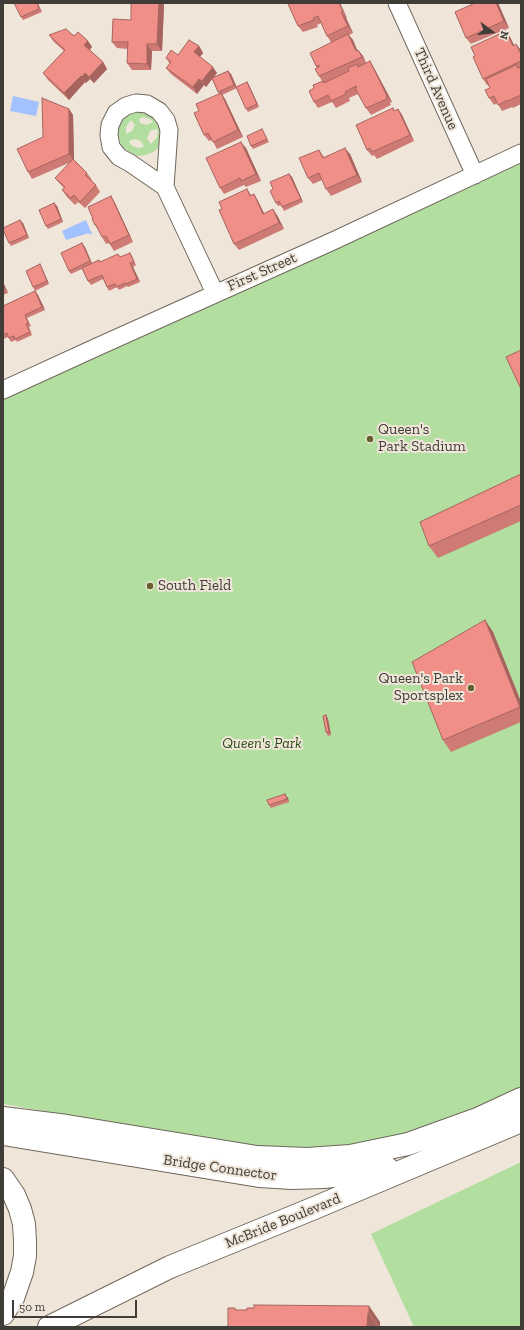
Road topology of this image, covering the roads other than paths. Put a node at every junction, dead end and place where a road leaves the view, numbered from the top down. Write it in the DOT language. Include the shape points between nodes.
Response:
graph roads {
  1 [pos="397,3"];
  2 [pos="521,153"];
  3 [pos="475,175"];
  4 [pos="165,187"];
  5 [pos="215,293"];
  6 [pos="3,390"];
  7 [pos="521,1099"];
  8 [pos="3,1110"];
  9 [pos="3,1118"];
  10 [pos="521,1121"];
  11 [pos="67,1126"];
  12 [pos="3,1134"];
  13 [pos="437,1156"];
  14 [pos="3,1179"];
  15 [pos="3,1314"];
  16 [pos="49,1327"];
  1 -- 3 [label="street, Third Avenue"];
  2 -- 3 [label="street, First Street"];
  3 -- 5 [label="street, First Street"];
  4 -- 4 [label="street" via="169,130 166,120 159,111 147,104 136,103 126,106 116,113 110,125 111,147 119,157"];
  4 -- 5 [label="street"];
  5 -- 6 [label="street, First Street"];
  7 -- 11 [label="main road, Bridge Connector" via="480,1118 408,1144 350,1156 307,1159 257,1157"];
  8 -- 11 [label="main road"];
  9 -- 11 [label="main road, Bridge Connector"];
  10 -- 13 [label="main road, McBride Boulevard"];
  12 -- 13 [label="main road, Bridge Connector" via="259,1176 324,1177 362,1173"];
  13 -- 16 [label="main road, McBride Boulevard" via="170,1267"];
  14 -- 15 [label="main road" via="20,1209 25,1241 22,1272 13,1298"];
}
